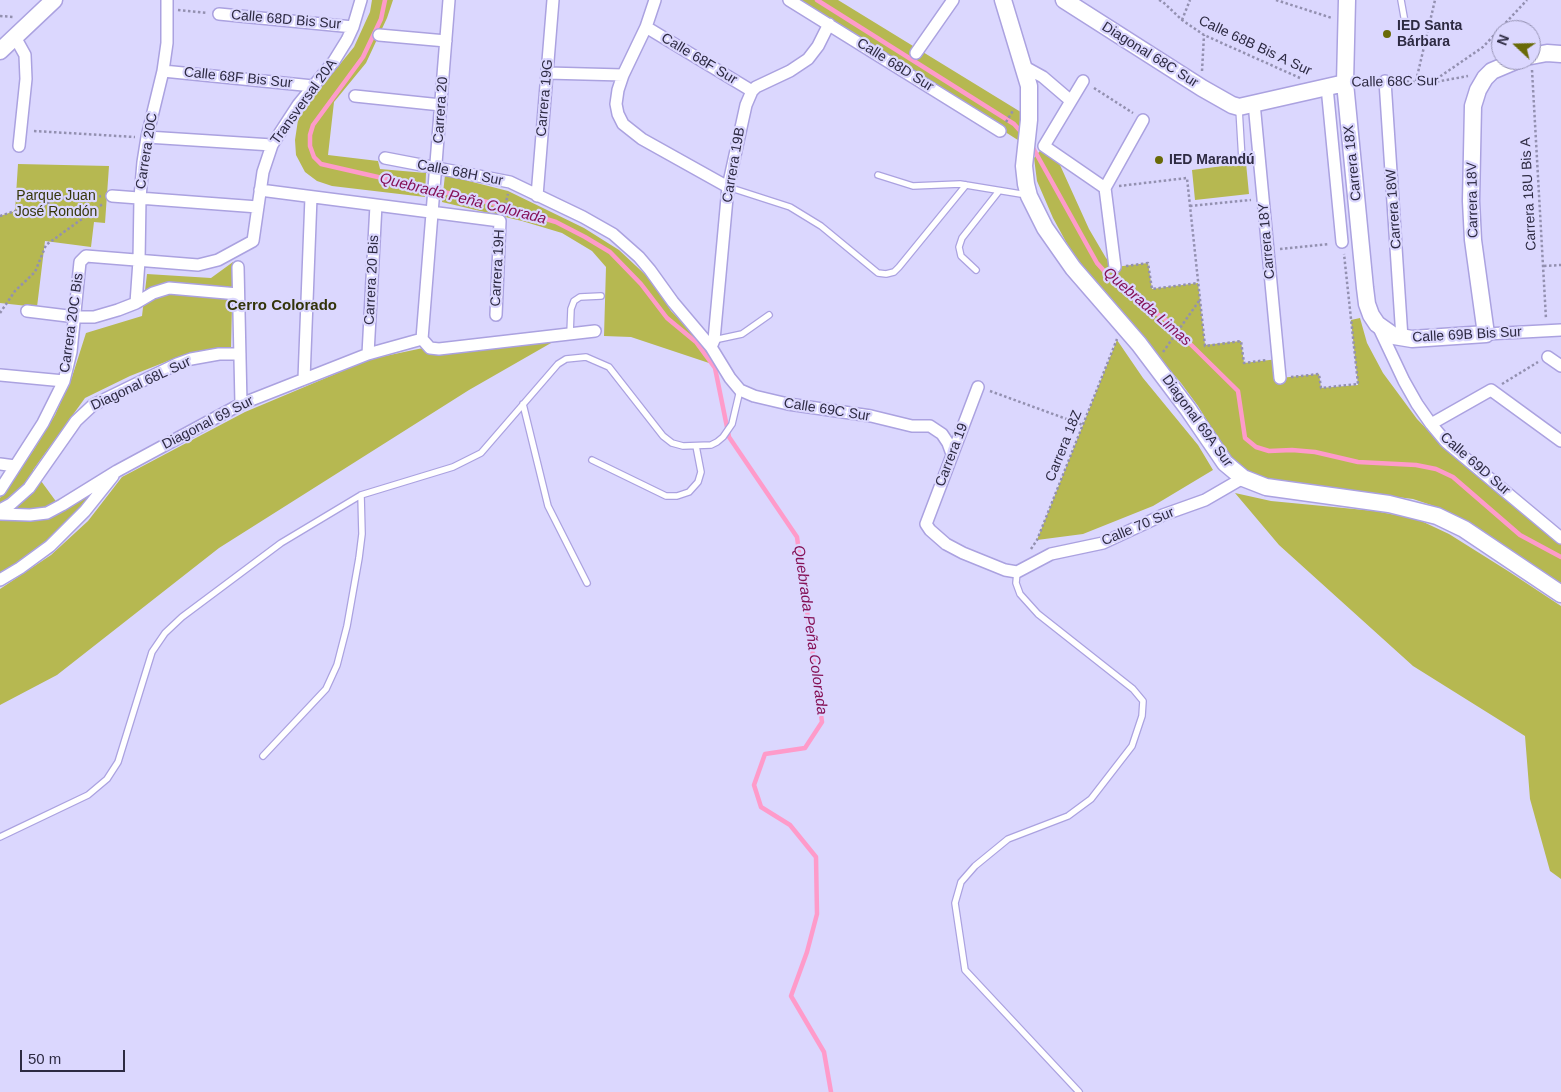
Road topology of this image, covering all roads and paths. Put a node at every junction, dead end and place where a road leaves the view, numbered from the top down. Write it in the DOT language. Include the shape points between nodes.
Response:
graph roads {
  1 [pos="54,0"];
  2 [pos="361,0"];
  3 [pos="449,0"];
  4 [pos="553,0"];
  5 [pos="655,0"];
  6 [pos="789,0"];
  7 [pos="954,0"];
  8 [pos="1003,0"];
  9 [pos="1064,0"];
  10 [pos="1159,0"];
  11 [pos="1190,0"];
  12 [pos="1276,0"];
  13 [pos="1347,0"];
  14 [pos="1401,0"];
  15 [pos="1435,0"];
  16 [pos="1527,0"];
  17 [pos="167,5"];
  18 [pos="219,14"];
  19 [pos="1182,20"];
  20 [pos="1346,23"];
  21 [pos="829,24"];
  22 [pos="354,26"];
  23 [pos="646,27"];
  24 [pos="1406,28"];
  25 [pos="379,35"];
  26 [pos="1204,35"];
  27 [pos="15,37"];
  28 [pos="446,41"];
  29 [pos="0,52"];
  30 [pos="916,53"];
  31 [pos="1541,54"];
  32 [pos="1561,54"];
  33 [pos="1023,66"];
  34 [pos="1532,70"];
  35 [pos="163,71"];
  36 [pos="1492,71"];
  37 [pos="547,72"];
  38 [pos="623,75"];
  39 [pos="1083,81"];
  40 [pos="1385,81"];
  41 [pos="1416,81"];
  42 [pos="1345,83"];
  43 [pos="1430,83"];
  44 [pos="313,86"];
  45 [pos="1202,88"];
  46 [pos="1324,88"];
  47 [pos="752,90"];
  48 [pos="355,96"];
  49 [pos="1071,101"];
  50 [pos="441,105"];
  51 [pos="1246,105"];
  52 [pos="1014,109"];
  53 [pos="1143,120"];
  54 [pos="1002,127"];
  55 [pos="22,130"];
  56 [pos="147,137"];
  57 [pos="272,145"];
  58 [pos="19,146"];
  59 [pos="385,158"];
  60 [pos="1242,160"];
  61 [pos="436,174"];
  62 [pos="878,175"];
  63 [pos="966,185"];
  64 [pos="728,187"];
  65 [pos="1105,188"];
  66 [pos="260,190"];
  67 [pos="999,191"];
  68 [pos="112,196"];
  69 [pos="537,196"];
  70 [pos="1029,196"];
  71 [pos="311,197"];
  72 [pos="140,198"];
  73 [pos="1263,200"];
  74 [pos="376,205"];
  75 [pos="1190,206"];
  76 [pos="258,207"];
  77 [pos="433,213"];
  78 [pos="0,216"];
  79 [pos="1342,242"];
  80 [pos="1268,250"];
  81 [pos="139,261"];
  82 [pos="1561,265"];
  83 [pos="1544,266"];
  84 [pos="238,267"];
  85 [pos="1115,267"];
  86 [pos="976,270"];
  87 [pos="1198,283"];
  88 [pos="238,294"];
  89 [pos="601,296"];
  90 [pos="1200,300"];
  91 [pos="136,303"];
  92 [pos="27,311"];
  93 [pos="0,313"];
  94 [pos="496,315"];
  95 [pos="769,315"];
  96 [pos="76,317"];
  97 [pos="1377,324"];
  98 [pos="1123,325"];
  99 [pos="1561,330"];
  100 [pos="596,331"];
  101 [pos="1546,331"];
  102 [pos="570,334"];
  103 [pos="1486,334"];
  104 [pos="1173,338"];
  105 [pos="1402,338"];
  106 [pos="422,339"];
  107 [pos="712,343"];
  108 [pos="240,354"];
  109 [pos="368,354"];
  110 [pos="1548,357"];
  111 [pos="1278,359"];
  112 [pos="1561,366"];
  113 [pos="0,375"];
  114 [pos="1280,378"];
  115 [pos="304,379"];
  116 [pos="64,381"];
  117 [pos="978,387"];
  118 [pos="740,390"];
  119 [pos="1492,390"];
  120 [pos="241,404"];
  121 [pos="523,404"];
  122 [pos="1431,424"];
  123 [pos="1083,425"];
  124 [pos="1561,441"];
  125 [pos="696,446"];
  126 [pos="952,454"];
  127 [pos="592,460"];
  128 [pos="0,464"];
  129 [pos="14,466"];
  130 [pos="117,471"];
  131 [pos="1243,478"];
  132 [pos="0,490"];
  133 [pos="362,495"];
  134 [pos="0,512"];
  135 [pos="1561,538"];
  136 [pos="1017,572"];
  137 [pos="0,580"];
  138 [pos="587,583"];
  139 [pos="1561,594"];
  140 [pos="263,756"];
  141 [pos="0,837"];
  142 [pos="1079,1092"];
  1 -- 27 [label="street"];
  2 -- 22 [label="street, Transversal 20A"];
  3 -- 28 [label="street, Carrera 20"];
  4 -- 37 [label="street, Carrera 19G"];
  5 -- 23 [label="street"];
  6 -- 21 [label="street, Calle 68D Sur"];
  7 -- 30 [label="street"];
  8 -- 33 [label="street, Diagonal 69A Sur"];
  9 -- 45 [label="street, Diagonal 68C Sur"];
  10 -- 19 [label="path, Calle 68B Bis A Sur"];
  11 -- 19 [label="path"];
  12 -- 20 [label="path"];
  13 -- 20 [label="street, Carrera 18X"];
  14 -- 24 [label="lane"];
  15 -- 41 [label="path"];
  16 -- 43 [label="path" via="1483,48"];
  17 -- 18 [label="path"];
  17 -- 35 [label="street, Carrera 20C"];
  18 -- 22 [label="street, Calle 68D Bis Sur"];
  19 -- 26 [label="path, Calle 68B Bis A Sur"];
  20 -- 42 [label="street, Carrera 18X"];
  21 -- 47 [label="street" via="808,59"];
  21 -- 54 [label="street, Calle 68D Sur"];
  22 -- 44 [label="street, Transversal 20A" via="334,61"];
  23 -- 38 [label="street"];
  23 -- 47 [label="street, Calle 68F Sur"];
  25 -- 28 [label="street"];
  26 -- 45 [label="path"];
  26 -- 46 [label="path, Calle 68B Bis A Sur"];
  27 -- 29 [label="street"];
  27 -- 55 [label="street" via="25,55"];
  28 -- 50 [label="street, Carrera 20"];
  31 -- 32 [label="street"];
  33 -- 49 [label="street" via="1043,77"];
  33 -- 70 [label="street, Diagonal 69A Sur" via="1029,86 1024,166"];
  34 -- 83 [label="path, Carrera 18U Bis A"];
  35 -- 44 [label="street, Calle 68F Bis Sur"];
  35 -- 56 [label="street, Carrera 20C"];
  36 -- 43 [label="path, Calle 68C Sur"];
  36 -- 103 [label="street, Carrera 18V" via="1478,90 1473,106 1473,240"];
  37 -- 38 [label="street"];
  37 -- 69 [label="street, Carrera 19G"];
  38 -- 64 [label="street" via="616,104 623,124 642,139"];
  39 -- 49 [label="street"];
  39 -- 53 [label="path"];
  40 -- 41 [label="path, Calle 68C Sur"];
  40 -- 42 [label="path, Calle 68C Sur"];
  40 -- 105 [label="street, Carrera 18W"];
  41 -- 43 [label="path, Calle 68C Sur"];
  42 -- 46 [label="street, Calle 68C Sur"];
  42 -- 97 [label="street, Carrera 18X" via="1367,304"];
  44 -- 57 [label="street, Transversal 20A"];
  45 -- 51 [label="street, Diagonal 68C Sur" via="1232,105"];
  46 -- 51 [label="street, Calle 68C Sur"];
  46 -- 79 [label="street, Carrera 18X"];
  47 -- 64 [label="street, Carrera 19B" via="740,128"];
  48 -- 50 [label="street"];
  49 -- 65 [label="street" via="1044,146"];
  50 -- 61 [label="street, Carrera 20"];
  51 -- 60 [label="lane"];
  51 -- 73 [label="street, Carrera 18Y"];
  52 -- 54 [label="path"];
  53 -- 65 [label="street"];
  55 -- 56 [label="path"];
  55 -- 58 [label="street"];
  56 -- 57 [label="street"];
  56 -- 72 [label="street, Carrera 20C"];
  57 -- 66 [label="street, Transversal 20A"];
  59 -- 61 [label="street, Calle 68H Sur"];
  61 -- 69 [label="street, Calle 68H Sur" via="510,182"];
  61 -- 77 [label="street, Carrera 20"];
  62 -- 63 [label="lane" via="913,186"];
  63 -- 64 [label="lane" via="899,267 886,274 878,273 821,226 790,207"];
  63 -- 67 [label="lane"];
  64 -- 107 [label="street, Carrera 19B"];
  65 -- 75 [label="path" via="1187,178"];
  65 -- 85 [label="street"];
  66 -- 71 [label="street"];
  66 -- 76 [label="street, Transversal 20A"];
  67 -- 70 [label="lane"];
  67 -- 86 [label="lane" via="962,238 959,247 960,256"];
  68 -- 72 [label="street"];
  68 -- 78 [label="path" via="86,201 73,196 54,200 34,211 15,211"];
  68 -- 93 [label="path" via="46,245 35,272 15,291"];
  69 -- 107 [label="street, Calle 68H Sur" via="613,234 650,270 673,302"];
  70 -- 98 [label="street, Diagonal 69A Sur" via="1045,228 1066,258"];
  71 -- 74 [label="street"];
  71 -- 115 [label="street"];
  72 -- 76 [label="street"];
  72 -- 81 [label="street, Carrera 20C"];
  73 -- 75 [label="path"];
  73 -- 80 [label="street, Carrera 18Y"];
  74 -- 77 [label="street"];
  74 -- 109 [label="street, Carrera 20 Bis"];
  75 -- 87 [label="path"];
  76 -- 81 [label="street, Transversal 20A" via="253,241 228,256 208,264"];
  77 -- 94 [label="street, Carrera 19H" via="500,221"];
  77 -- 106 [label="street, Carrera 20"];
  79 -- 80 [label="path"];
  79 -- 114 [label="path" via="1358,384 1321,388 1320,374"];
  80 -- 111 [label="street, Carrera 18Y"];
  81 -- 91 [label="street, Carrera 20C"];
  81 -- 96 [label="street, Carrera 20C Bis" via="82,258"];
  82 -- 83 [label="path"];
  83 -- 101 [label="path, Carrera 18U Bis A"];
  84 -- 88 [label="street"];
  85 -- 87 [label="path" via="1148,263 1152,290"];
  87 -- 90 [label="path"];
  88 -- 91 [label="street" via="169,288"];
  88 -- 108 [label="street"];
  89 -- 102 [label="lane" via="580,297 574,301"];
  90 -- 104 [label="path"];
  90 -- 111 [label="path" via="1205,346 1241,341 1244,363"];
  91 -- 96 [label="street" via="94,317"];
  92 -- 96 [label="street"];
  95 -- 107 [label="lane" via="742,334"];
  96 -- 116 [label="street, Carrera 20C Bis"];
  97 -- 105 [label="street, Calle 69B Bis Sur"];
  97 -- 122 [label="street, Calle 69D Sur" via="1404,381"];
  98 -- 123 [label="path, Carrera 18Z"];
  98 -- 131 [label="street, Diagonal 69A Sur" via="1225,463"];
  99 -- 101 [label="street, Calle 69B Bis Sur"];
  100 -- 102 [label="street"];
  101 -- 103 [label="street, Calle 69B Bis Sur"];
  102 -- 106 [label="street" via="439,349 430,348"];
  103 -- 105 [label="street, Calle 69B Bis Sur"];
  106 -- 109 [label="street, Diagonal 69 Sur"];
  107 -- 118 [label="street"];
  108 -- 120 [label="street"];
  108 -- 134 [label="street, Diagonal 68L Sur" via="191,359 93,405 76,421 29,488"];
  109 -- 115 [label="street, Diagonal 69 Sur"];
  110 -- 112 [label="street"];
  110 -- 119 [label="path"];
  111 -- 114 [label="street, Carrera 18Y"];
  113 -- 116 [label="street"];
  115 -- 120 [label="street, Diagonal 69 Sur"];
  116 -- 129 [label="street, Carrera 20C Bis" via="43,423"];
  117 -- 123 [label="path"];
  117 -- 126 [label="street, Carrera 19"];
  118 -- 125 [label="lane" via="732,424 723,437 710,445"];
  118 -- 126 [label="street, Calle 69C Sur" via="788,404 871,416 912,426 930,426 942,434"];
  119 -- 122 [label="street"];
  119 -- 124 [label="street"];
  120 -- 130 [label="street, Diagonal 69 Sur"];
  121 -- 125 [label="lane" via="558,364 586,357 609,368 672,443"];
  121 -- 133 [label="lane" via="481,453 453,467"];
  121 -- 138 [label="lane" via="548,506"];
  122 -- 135 [label="street, Calle 69D Sur" via="1446,442"];
  123 -- 136 [label="path, Carrera 18Z" via="1037,540"];
  125 -- 127 [label="lane" via="701,472 698,482 689,492 677,496 666,496"];
  126 -- 136 [label="street, Carrera 19" via="926,524 946,544"];
  128 -- 129 [label="street"];
  129 -- 132 [label="street, Carrera 20C Bis"];
  130 -- 134 [label="street, Diagonal 69 Sur" via="47,513"];
  130 -- 137 [label="street" via="85,511 50,546"];
  131 -- 136 [label="street, Calle 70 Sur" via="1205,500 1103,543 1051,554"];
  131 -- 139 [label="street, Diagonal 69A Sur" via="1282,490 1389,504 1437,516 1464,529"];
  133 -- 140 [label="lane" via="359,558 337,665 326,689"];
  133 -- 141 [label="lane" via="281,543 165,633 152,652 118,762 108,779 88,795"];
  136 -- 142 [label="lane" via="1020,594 1038,614 1133,689 1143,701 1142,716 1132,746 1091,800 1068,816 1008,839 961,882 955,903 965,970"];
}
